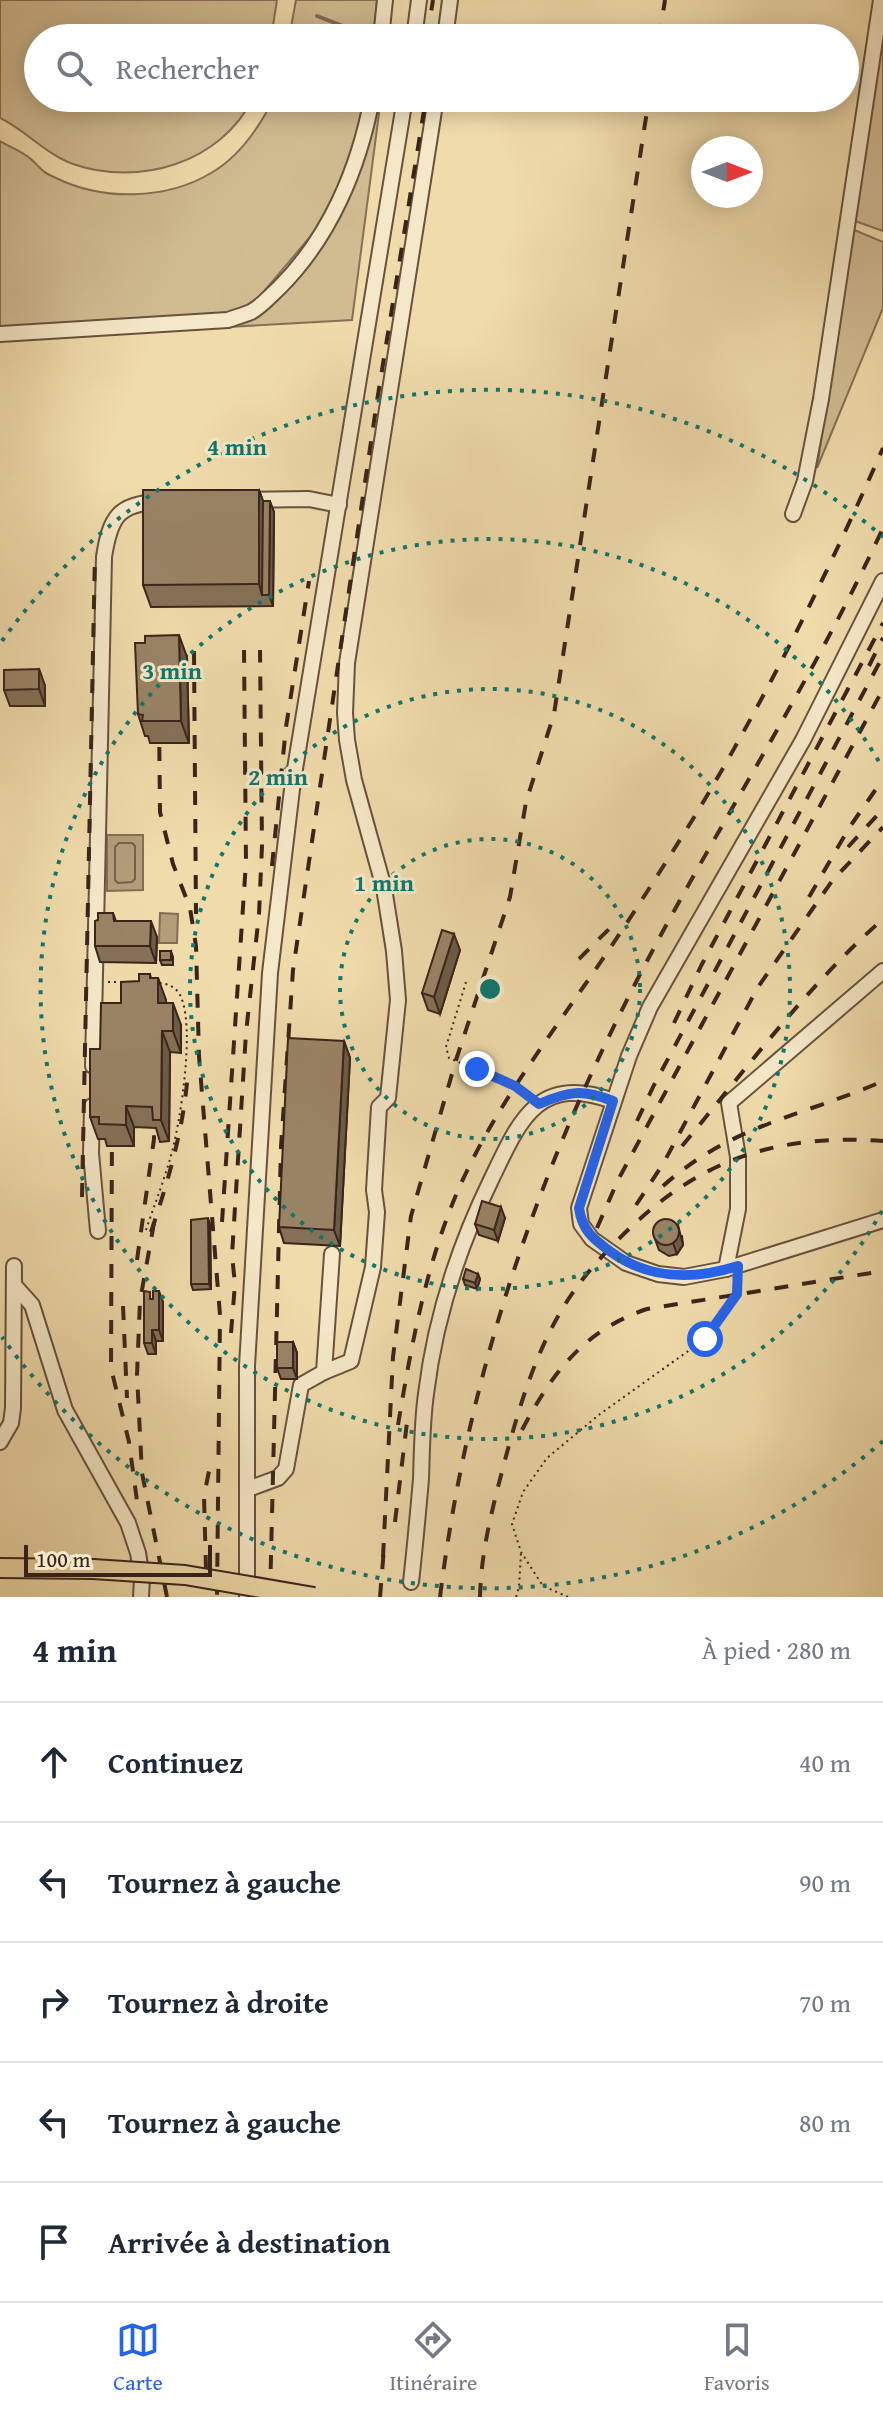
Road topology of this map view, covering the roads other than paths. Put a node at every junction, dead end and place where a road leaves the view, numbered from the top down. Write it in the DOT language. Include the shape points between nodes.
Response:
graph roads {
  1 [pos="385,0"];
  2 [pos="419,0"];
  3 [pos="450,0"];
  4 [pos="881,0"];
  5 [pos="382,24"];
  6 [pos="416,24"];
  7 [pos="447,24"];
  8 [pos="369,112"];
  9 [pos="403,112"];
  10 [pos="434,112"];
  11 [pos="0,334"];
  12 [pos="233,501"];
  13 [pos="173,502"];
  14 [pos="339,505"];
  15 [pos="793,514"];
  16 [pos="883,581"];
  17 [pos="883,971"];
  18 [pos="93,1075"];
  19 [pos="93,1091"];
  20 [pos="613,1101"];
  21 [pos="883,1220"];
  22 [pos="98,1231"];
  23 [pos="332,1254"];
  24 [pos="14,1266"];
  25 [pos="732,1268"];
  26 [pos="14,1285"];
  27 [pos="324,1372"];
  28 [pos="0,1442"];
  29 [pos="248,1489"];
  30 [pos="0,1568"];
  31 [pos="411,1582"];
  32 [pos="141,1597"];
  33 [pos="247,1597"];
  34 [pos="314,1597"];
  1 -- 5 [label="lane"];
  2 -- 6 [label="lane"];
  3 -- 7 [label="lane"];
  4 -- 15 [label="lane" via="821,399"];
  8 -- 11 [label="lane" via="343,194 317,242 252,311 228,320"];
  9 -- 14 [label="lane"];
  10 -- 27 [label="lane" via="346,676 347,740 384,888 398,1000 388,1098 379,1107 377,1212 367,1302 351,1361"];
  12 -- 14 [label="lane" via="309,499"];
  13 -- 18 [label="lane" via="129,505 107,537 104,557"];
  14 -- 29 [label="lane" via="293,781 270,973 247,1366"];
  16 -- 20 [label="lane" via="803,740 650,1007"];
  17 -- 25 [label="lane" via="729,1103 738,1157"];
  19 -- 22 [label="lane" via="91,1153"];
  20 -- 25 [label="lane" via="579,1208 581,1224 592,1239 626,1263 658,1274 684,1277"];
  20 -- 31 [label="lane" via="566,1092 539,1104 518,1123 481,1200 452,1270 426,1394"];
  21 -- 25 [label="lane"];
  23 -- 27 [label="lane"];
  24 -- 26 [label="lane"];
  26 -- 28 [label="lane" via="13,1408"];
  26 -- 32 [label="lane" via="32,1305 70,1422 128,1523 138,1553"];
  27 -- 29 [label="lane" via="301,1385 286,1469 278,1478"];
  29 -- 33 [label="lane"];
  30 -- 34 [label="main road, bridge" via="185,1575"];
}
